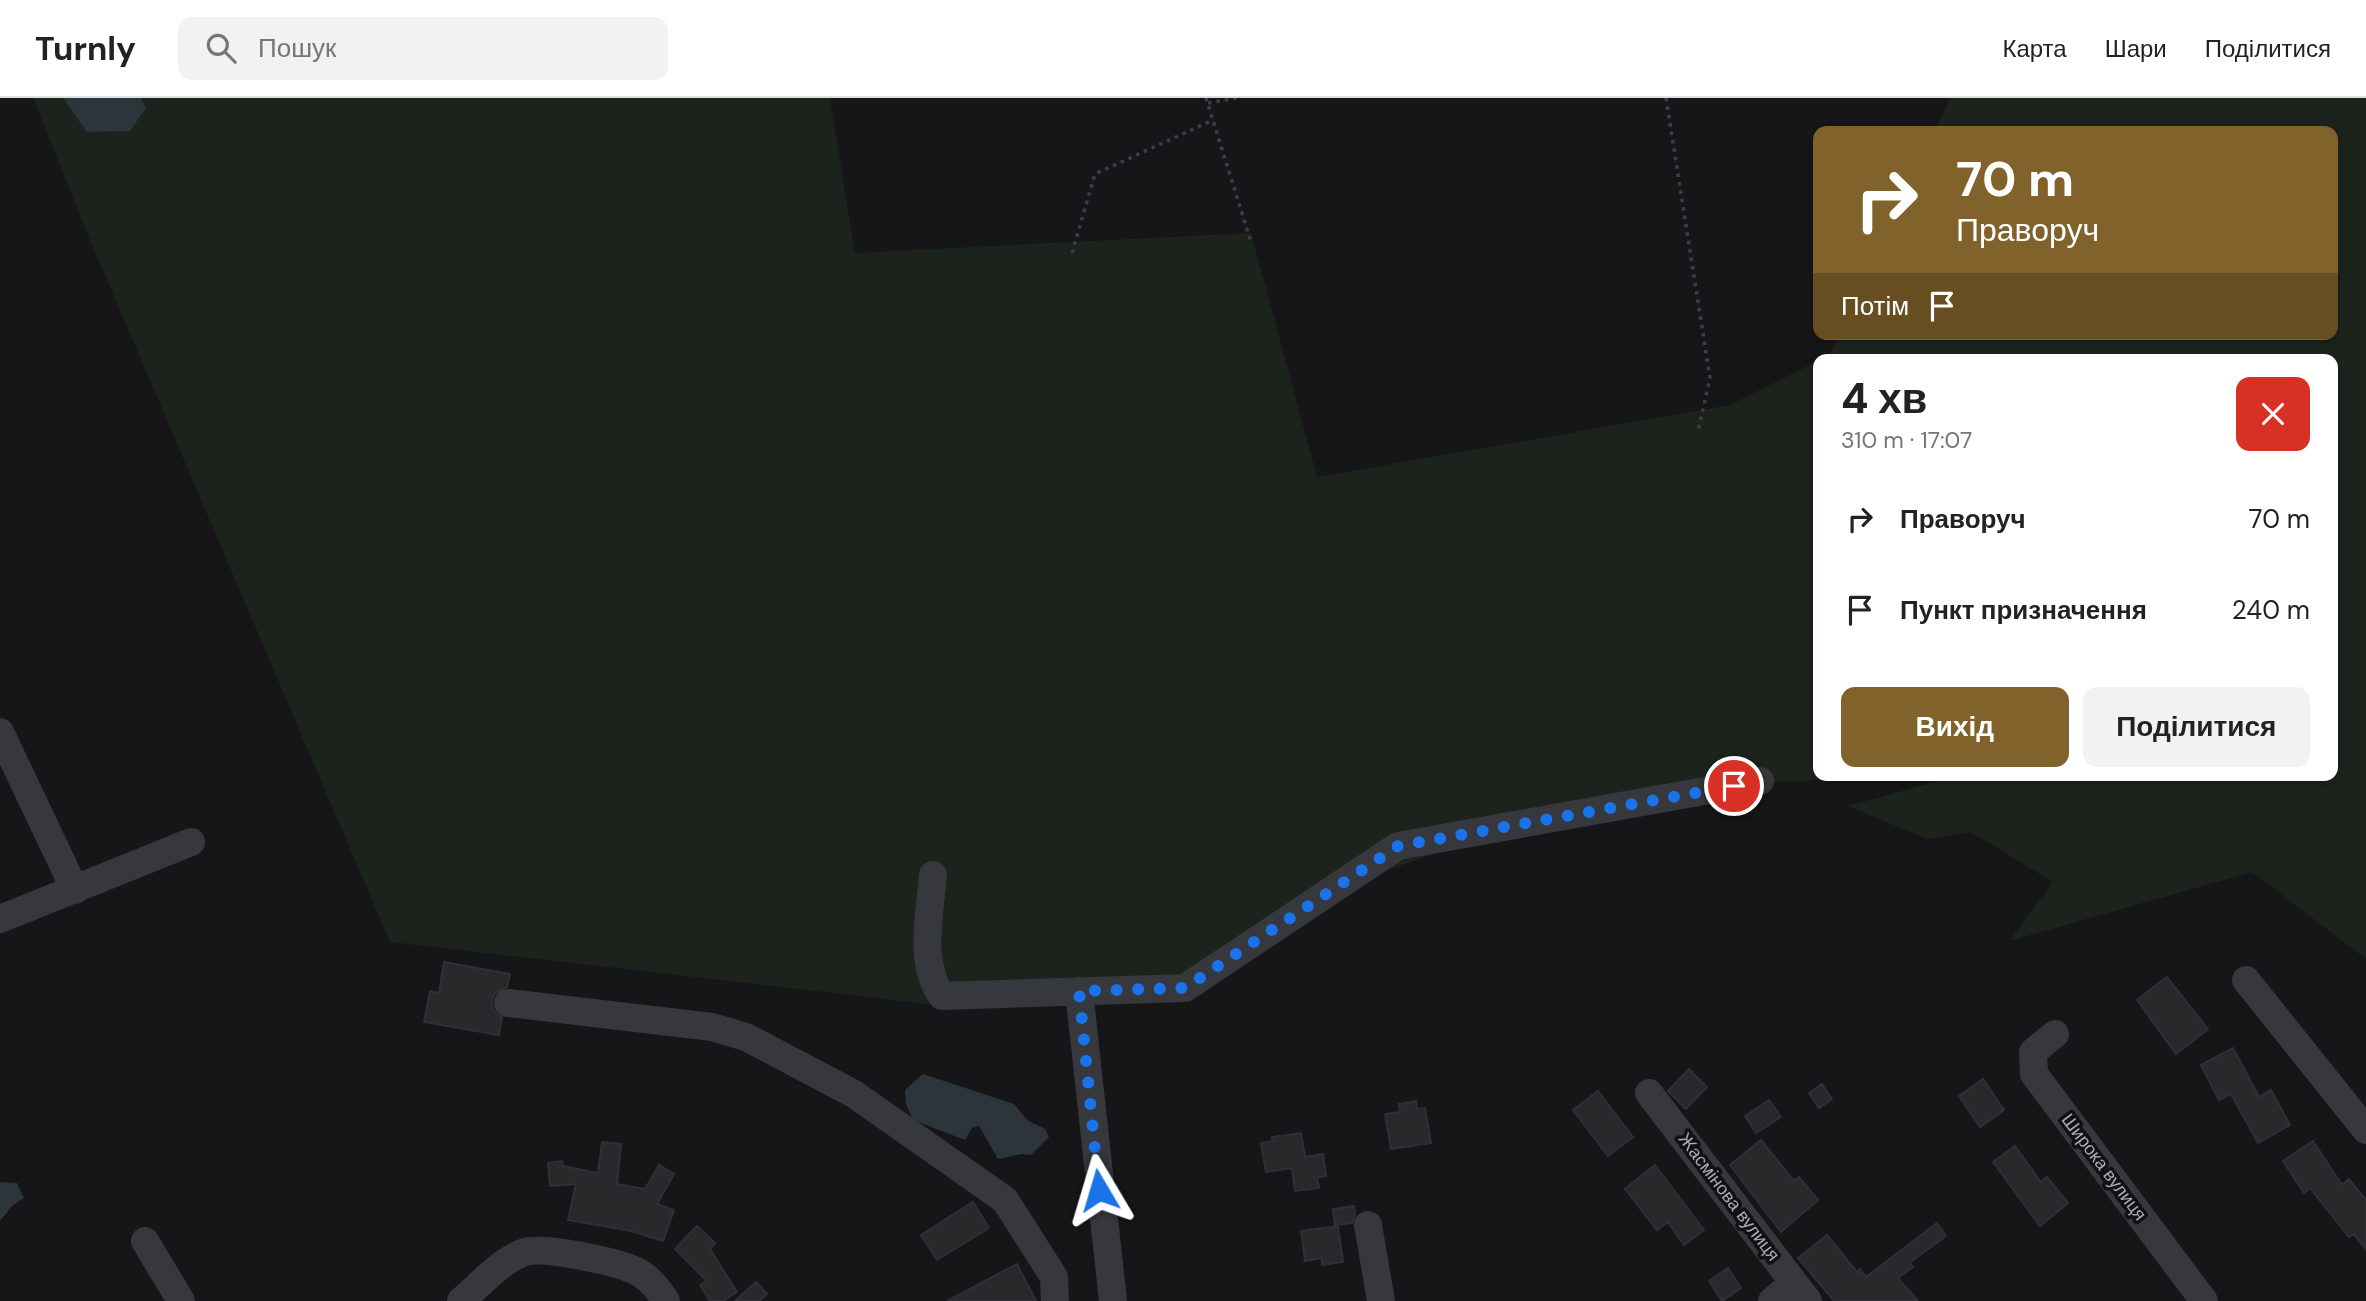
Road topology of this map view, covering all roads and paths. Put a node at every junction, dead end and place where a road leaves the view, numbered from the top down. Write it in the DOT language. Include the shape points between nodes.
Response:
graph roads {
  1 [pos="1237,98"];
  2 [pos="1667,98"];
  3 [pos="1207,100"];
  4 [pos="1213,120"];
  5 [pos="1251,242"];
  6 [pos="1072,253"];
  7 [pos="1698,430"];
  8 [pos="0,732"];
  9 [pos="1760,781"];
  10 [pos="191,842"];
  11 [pos="933,876"];
  12 [pos="75,890"];
  13 [pos="0,919"];
  14 [pos="2246,980"];
  15 [pos="1079,991"];
  16 [pos="508,1003"];
  17 [pos="2055,1034"];
  18 [pos="1649,1093"];
  19 [pos="2366,1130"];
  20 [pos="1368,1225"];
  21 [pos="145,1241"];
  22 [pos="1801,1292"];
  23 [pos="181,1301"];
  24 [pos="461,1301"];
  25 [pos="666,1301"];
  26 [pos="1055,1301"];
  27 [pos="1113,1301"];
  28 [pos="1381,1301"];
  29 [pos="1772,1301"];
  30 [pos="2204,1301"];
  1 -- 3 [label="path"];
  2 -- 7 [label="path" via="1710,378"];
  3 -- 4 [label="path"];
  4 -- 5 [label="path"];
  4 -- 6 [label="path" via="1095,173"];
  8 -- 12 [label="street"];
  9 -- 15 [label="street" via="1398,846 1185,988"];
  10 -- 12 [label="street"];
  11 -- 15 [label="street" via="927,943 931,981 942,996"];
  12 -- 13 [label="street"];
  14 -- 19 [label="street"];
  15 -- 27 [label="street"];
  16 -- 26 [label="street" via="712,1027 746,1037 854,1094 1005,1200 1054,1277"];
  17 -- 30 [label="street, Широка вулиця" via="2034,1052 2034,1074"];
  18 -- 22 [label="street, Жасмінова вулиця"];
  20 -- 28 [label="street"];
  21 -- 23 [label="street"];
  22 -- 29 [label="street"];
  24 -- 25 [label="street" via="511,1258 541,1250 638,1271"];
}
